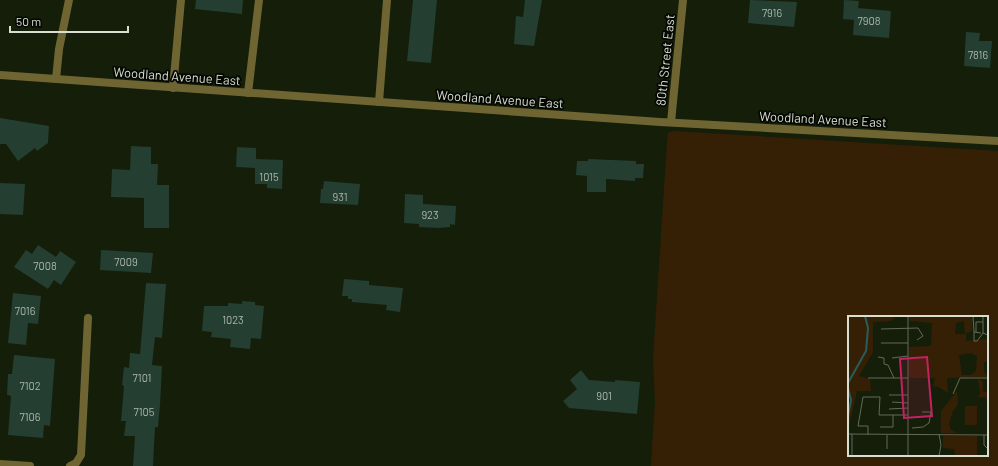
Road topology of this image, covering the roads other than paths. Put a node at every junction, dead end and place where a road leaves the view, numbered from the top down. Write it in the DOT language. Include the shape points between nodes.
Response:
graph roads {
  1 [pos="69,0"];
  2 [pos="181,0"];
  3 [pos="259,0"];
  4 [pos="387,0"];
  5 [pos="683,0"];
  6 [pos="0,75"];
  7 [pos="56,79"];
  8 [pos="173,88"];
  9 [pos="248,93"];
  10 [pos="379,102"];
  11 [pos="671,122"];
  12 [pos="998,142"];
  13 [pos="88,318"];
  14 [pos="0,464"];
  15 [pos="73,464"];
  16 [pos="30,466"];
  1 -- 7 [label="street" via="60,42"];
  2 -- 8 [label="street"];
  3 -- 9 [label="street"];
  4 -- 10 [label="street"];
  5 -- 11 [label="street, 80th Street East"];
  6 -- 7 [label="street, Woodland Avenue East"];
  7 -- 8 [label="street, Woodland Avenue East"];
  8 -- 9 [label="street, Woodland Avenue East"];
  9 -- 10 [label="street, Woodland Avenue East"];
  10 -- 11 [label="street, Woodland Avenue East"];
  11 -- 12 [label="street, Woodland Avenue East"];
  13 -- 15 [label="street" via="81,455"];
  14 -- 16 [label="street"];
}
